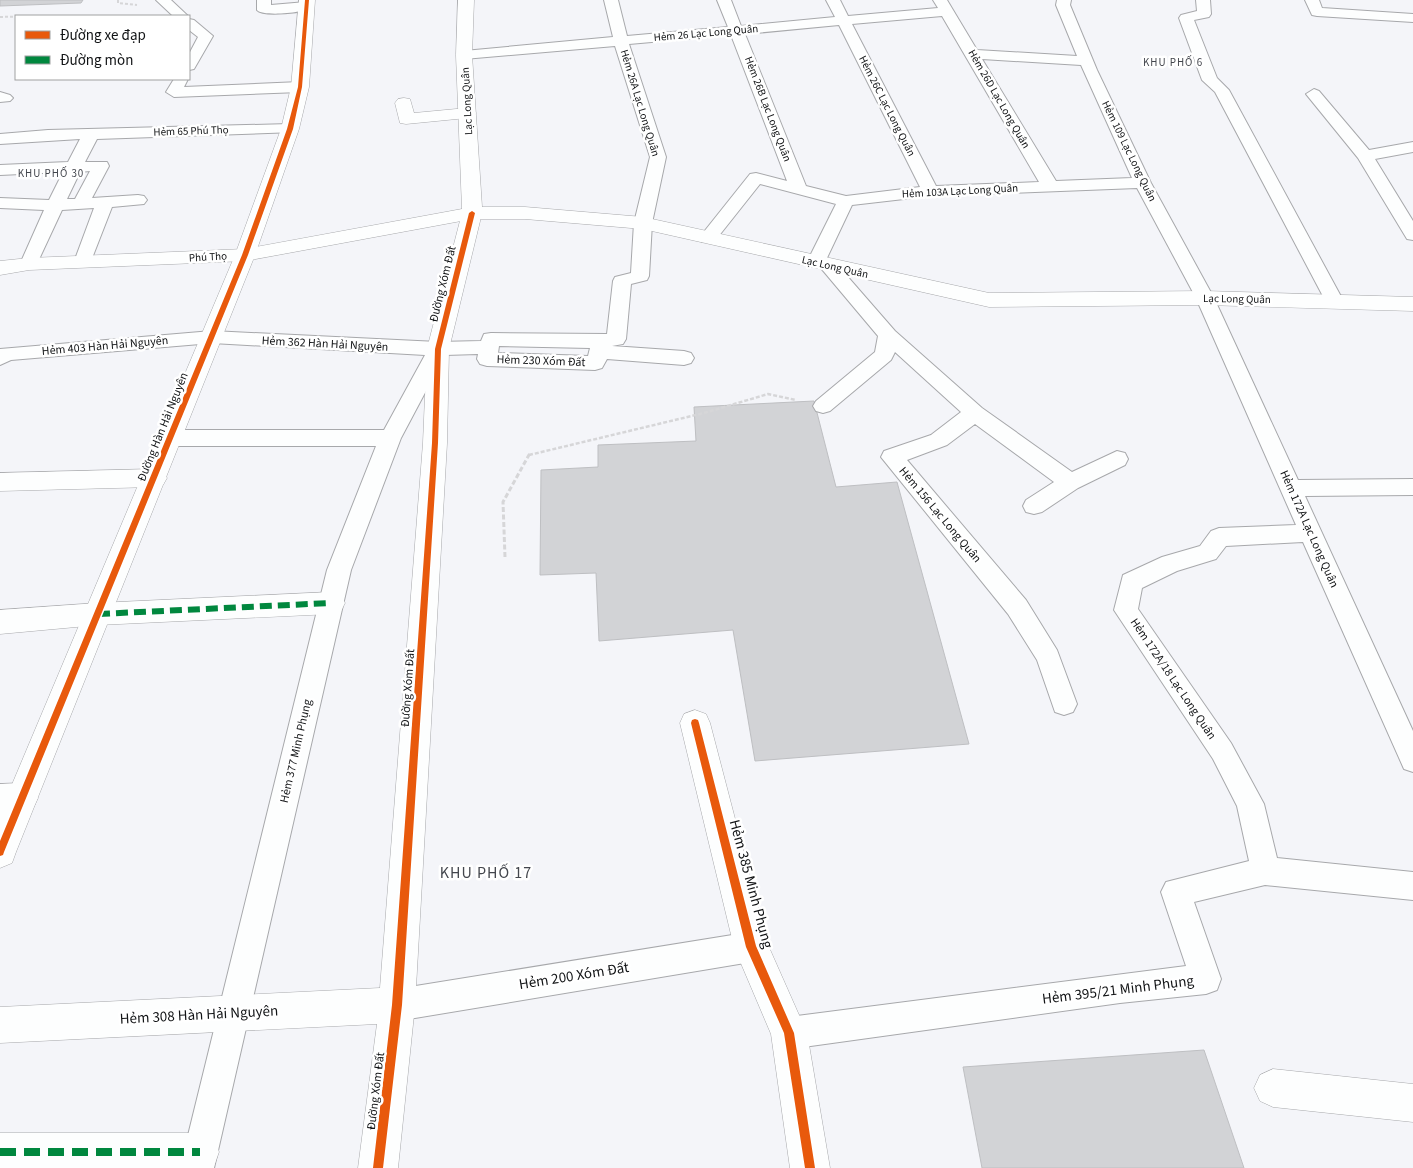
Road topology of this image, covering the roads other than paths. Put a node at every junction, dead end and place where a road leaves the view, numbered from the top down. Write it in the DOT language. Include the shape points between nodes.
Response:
graph roads {
  1 [pos="163,0"];
  2 [pos="264,0"];
  3 [pos="466,0"];
  4 [pos="611,0"];
  5 [pos="724,0"];
  6 [pos="832,0"];
  7 [pos="1064,0"];
  8 [pos="1203,0"];
  9 [pos="1312,0"];
  10 [pos="307,3"];
  11 [pos="944,6"];
  12 [pos="180,15"];
  13 [pos="1413,18"];
  14 [pos="843,20"];
  15 [pos="190,23"];
  16 [pos="737,30"];
  17 [pos="621,41"];
  18 [pos="464,54"];
  19 [pos="972,54"];
  20 [pos="1086,61"];
  21 [pos="190,64"];
  22 [pos="180,80"];
  23 [pos="300,87"];
  24 [pos="1314,94"];
  25 [pos="404,102"];
  26 [pos="467,113"];
  27 [pos="290,128"];
  28 [pos="91,134"];
  29 [pos="2,138"];
  30 [pos="1413,147"];
  31 [pos="1364,156"];
  32 [pos="74,167"];
  33 [pos="0,170"];
  34 [pos="1143,183"];
  35 [pos="1050,186"];
  36 [pos="799,189"];
  37 [pos="930,191"];
  38 [pos="138,200"];
  39 [pos="846,201"];
  40 [pos="105,202"];
  41 [pos="0,203"];
  42 [pos="82,203"];
  43 [pos="56,205"];
  44 [pos="472,212"];
  45 [pos="643,222"];
  46 [pos="1413,236"];
  47 [pos="708,238"];
  48 [pos="245,255"];
  49 [pos="83,262"];
  50 [pos="29,264"];
  51 [pos="822,264"];
  52 [pos="0,268"];
  53 [pos="1205,298"];
  54 [pos="1335,302"];
  55 [pos="1413,304"];
  56 [pos="888,335"];
  57 [pos="212,337"];
  58 [pos="600,347"];
  59 [pos="438,349"];
  60 [pos="0,358"];
  61 [pos="684,358"];
  62 [pos="823,406"];
  63 [pos="975,413"];
  64 [pos="170,438"];
  65 [pos="390,438"];
  66 [pos="1117,459"];
  67 [pos="154,478"];
  68 [pos="0,482"];
  69 [pos="1070,482"];
  70 [pos="1413,487"];
  71 [pos="1291,488"];
  72 [pos="1034,506"];
  73 [pos="1311,533"];
  74 [pos="331,603"];
  75 [pos="98,614"];
  76 [pos="0,622"];
  77 [pos="1064,704"];
  78 [pos="695,723"];
  79 [pos="1413,760"];
  80 [pos="11,798"];
  81 [pos="0,852"];
  82 [pos="1265,871"];
  83 [pos="1413,886"];
  84 [pos="751,947"];
  85 [pos="397,1005"];
  86 [pos="234,1013"];
  87 [pos="0,1025"];
  88 [pos="789,1034"];
  89 [pos="1274,1088"];
  90 [pos="1413,1103"];
  91 [pos="0,1152"];
  92 [pos="198,1160"];
  93 [pos="378,1168"];
  94 [pos="810,1168"];
  1 -- 12 [label="lane"];
  2 -- 10 [label="lane" via="264,10"];
  3 -- 18 [label="street, Lạc Long Quân"];
  4 -- 17 [label="lane, Hẻm 26A Lạc Long Quân"];
  5 -- 16 [label="lane, Hẻm 26B Lạc Long Quân"];
  6 -- 14 [label="lane, Hẻm 26C Lạc Long Quân"];
  7 -- 20 [label="lane, Hẻm 109 Lạc Long Quân"];
  8 -- 54 [label="lane" via="1204,14 1186,18 1210,80 1221,90"];
  9 -- 13 [label="lane" via="1317,12"];
  10 -- 23 [label="street, Đường Hàn Hải Nguyên"];
  11 -- 14 [label="lane, Hẻm 26 Lạc Long Quân"];
  11 -- 19 [label="lane, Hẻm 26D Lạc Long Quân"];
  14 -- 16 [label="lane, Hẻm 26 Lạc Long Quân"];
  14 -- 37 [label="lane, Hẻm 26C Lạc Long Quân"];
  15 -- 21 [label="lane" via="206,36"];
  16 -- 17 [label="lane, Hẻm 26 Lạc Long Quân"];
  16 -- 36 [label="lane, Hẻm 26B Lạc Long Quân"];
  17 -- 18 [label="lane, Hẻm 26 Lạc Long Quân"];
  17 -- 45 [label="lane, Hẻm 26A Lạc Long Quân" via="658,158"];
  18 -- 26 [label="street, Lạc Long Quân"];
  19 -- 20 [label="lane"];
  19 -- 35 [label="lane, Hẻm 26D Lạc Long Quân"];
  20 -- 34 [label="lane, Hẻm 109 Lạc Long Quân"];
  22 -- 23 [label="lane" via="174,92"];
  23 -- 27 [label="street, Đường Hàn Hải Nguyên"];
  24 -- 31 [label="lane"];
  25 -- 26 [label="street" via="406,119"];
  26 -- 44 [label="street, Lạc Long Quân"];
  27 -- 28 [label="lane, Hẻm 65 Phú Thọ"];
  27 -- 48 [label="street, Đường Hàn Hải Nguyên"];
  28 -- 29 [label="lane, Hẻm 65 Phú Thọ"];
  28 -- 32 [label="lane"];
  30 -- 31 [label="lane"];
  31 -- 46 [label="lane"];
  32 -- 33 [label="lane"];
  32 -- 42 [label="lane" via="102,166"];
  32 -- 43 [label="lane"];
  34 -- 35 [label="lane, Hẻm 103A Lạc Long Quân"];
  34 -- 53 [label="lane, Hẻm 109 Lạc Long Quân"];
  35 -- 37 [label="lane, Hẻm 103A Lạc Long Quân"];
  36 -- 39 [label="lane"];
  36 -- 47 [label="lane" via="756,178"];
  37 -- 39 [label="lane, Hẻm 103A Lạc Long Quân"];
  38 -- 40 [label="lane"];
  39 -- 51 [label="lane"];
  40 -- 42 [label="lane"];
  40 -- 49 [label="lane"];
  41 -- 43 [label="lane"];
  42 -- 43 [label="lane"];
  43 -- 50 [label="lane"];
  44 -- 45 [label="street, Lạc Long Quân"];
  44 -- 48 [label="street, Phú Thọ"];
  44 -- 59 [label="street, Đường Xóm Đất"];
  45 -- 47 [label="street, Lạc Long Quân"];
  45 -- 58 [label="lane, Hẻm 26A Lạc Long Quân" via="640,276 622,281 616,339"];
  47 -- 51 [label="street, Lạc Long Quân"];
  48 -- 49 [label="street, Phú Thọ"];
  48 -- 57 [label="street, Đường Hàn Hải Nguyên"];
  49 -- 50 [label="street, Phú Thọ"];
  50 -- 52 [label="street, Phú Thọ"];
  51 -- 53 [label="street, Lạc Long Quân" via="989,300"];
  51 -- 56 [label="lane"];
  53 -- 54 [label="street, Lạc Long Quân"];
  53 -- 71 [label="lane, Hẻm 172A Lạc Long Quân"];
  54 -- 55 [label="street, Lạc Long Quân"];
  56 -- 62 [label="lane" via="884,355"];
  56 -- 63 [label="lane"];
  57 -- 59 [label="lane, Hẻm 362 Hàn Hải Nguyên"];
  57 -- 60 [label="lane, Hẻm 403 Hàn Hải Nguyên" via="6,354"];
  57 -- 64 [label="street, Đường Hàn Hải Nguyên"];
  58 -- 59 [label="lane, Hẻm 230 Xóm Đất" via="491,339 488,347"];
  58 -- 61 [label="lane, Hẻm 230 Xóm Đất"];
  59 -- 65 [label="lane, Hẻm 377 Minh Phụng"];
  59 -- 85 [label="street, Đường Xóm Đất" via="436,443"];
  63 -- 69 [label="lane"];
  63 -- 77 [label="lane, Hẻm 156 Lạc Long Quân" via="939,440 892,457 1017,607 1048,657"];
  64 -- 65 [label="lane"];
  64 -- 67 [label="street, Đường Hàn Hải Nguyên"];
  65 -- 74 [label="lane, Hẻm 377 Minh Phụng" via="339,570"];
  66 -- 69 [label="lane"];
  67 -- 68 [label="street"];
  67 -- 75 [label="street, Đường Hàn Hải Nguyên"];
  69 -- 72 [label="lane"];
  70 -- 71 [label="lane"];
  71 -- 73 [label="lane, Hẻm 172A Lạc Long Quân"];
  73 -- 79 [label="lane, Hẻm 172A Lạc Long Quân"];
  73 -- 82 [label="lane, Hẻm 172A/18 Lạc Long Quân" via="1219,537 1208,553 1170,564 1131,582 1126,610 1222,752 1250,804"];
  74 -- 75 [label="street"];
  74 -- 86 [label="lane, Hẻm 377 Minh Phụng"];
  75 -- 76 [label="street"];
  75 -- 80 [label="street, Đường Hàn Hải Nguyên"];
  78 -- 84 [label="street, Hẻm 385 Minh Phụng"];
  80 -- 81 [label="street, Đường Hàn Hải Nguyên"];
  82 -- 83 [label="lane, Hẻm 395/21 Minh Phụng"];
  82 -- 88 [label="lane, Hẻm 395/21 Minh Phụng" via="1176,892 1206,979"];
  84 -- 85 [label="lane, Hẻm 200 Xóm Đất"];
  84 -- 88 [label="street, Hẻm 385 Minh Phụng"];
  85 -- 86 [label="street, Hẻm 308 Hàn Hải Nguyên"];
  85 -- 93 [label="street, Đường Xóm Đất"];
  86 -- 87 [label="street, Hẻm 308 Hàn Hải Nguyên"];
  86 -- 92 [label="lane, Hẻm 377 Minh Phụng"];
  88 -- 94 [label="street, Hẻm 385 Minh Phụng"];
  89 -- 90 [label="street"];
  91 -- 92 [label="street"];
}
